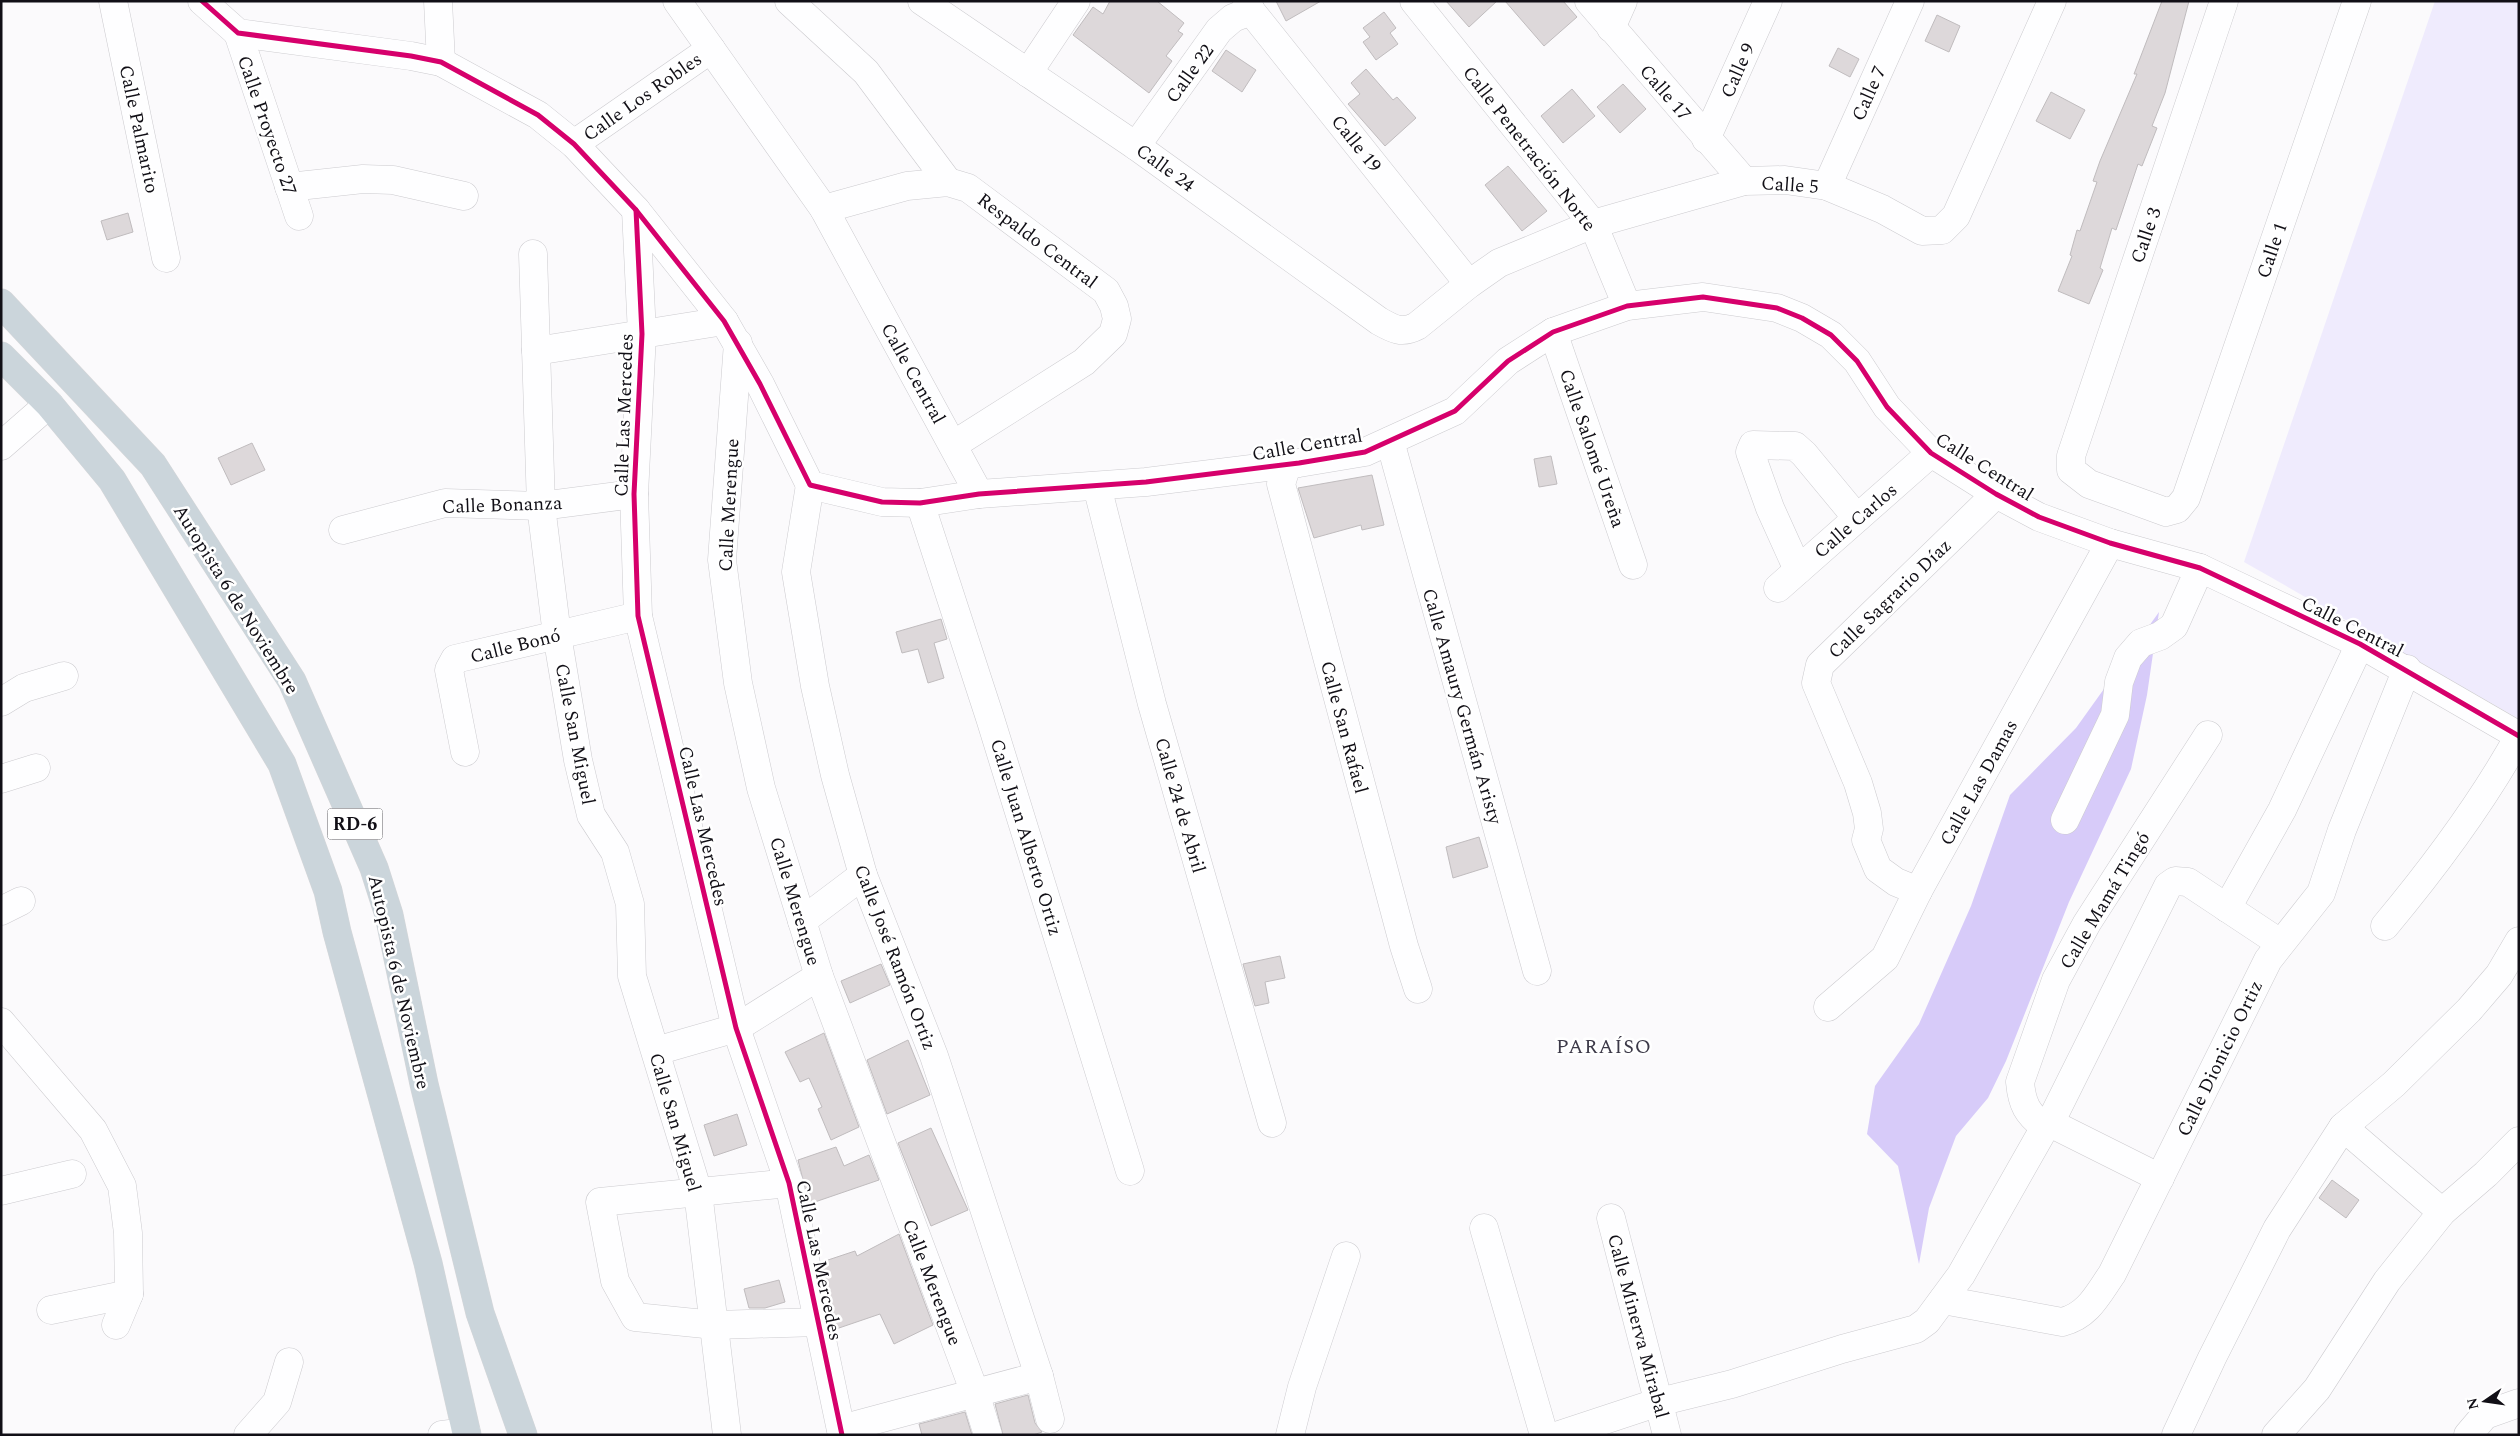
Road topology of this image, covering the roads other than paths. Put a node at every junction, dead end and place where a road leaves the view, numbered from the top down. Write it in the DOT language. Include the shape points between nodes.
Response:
graph roads {
  1 [pos="113,1"];
  2 [pos="202,1"];
  3 [pos="438,1"];
  4 [pos="677,1"];
  5 [pos="789,1"];
  6 [pos="922,1"];
  7 [pos="1076,1"];
  8 [pos="1414,1"];
  9 [pos="1589,1"];
  10 [pos="1623,1"];
  11 [pos="1768,1"];
  12 [pos="1910,1"];
  13 [pos="2052,1"];
  14 [pos="2224,1"];
  15 [pos="2357,1"];
  16 [pos="1249,6"];
  17 [pos="1611,28"];
  18 [pos="238,33"];
  19 [pos="711,49"];
  20 [pos="441,62"];
  21 [pos="1028,73"];
  22 [pos="1706,139"];
  23 [pos="574,144"];
  24 [pos="1136,146"];
  25 [pos="1744,181"];
  26 [pos="948,182"];
  27 [pos="1827,186"];
  28 [pos="289,187"];
  29 [pos="464,196"];
  30 [pos="824,209"];
  31 [pos="636,210"];
  32 [pos="299,216"];
  33 [pos="1593,224"];
  34 [pos="533,254"];
  35 [pos="166,258"];
  36 [pos="1469,284"];
  37 [pos="1,303"];
  38 [pos="1627,306"];
  39 [pos="1409,330"];
  40 [pos="731,332"];
  41 [pos="1553,332"];
  42 [pos="642,334"];
  43 [pos="536,351"];
  44 [pos="1,356"];
  45 [pos="50,404"];
  46 [pos="1390,441"];
  47 [pos="953,445"];
  48 [pos="1,446"];
  49 [pos="1931,453"];
  50 [pos="1287,465"];
  51 [pos="810,485"];
  52 [pos="1097,486"];
  53 [pos="634,494"];
  54 [pos="979,494"];
  55 [pos="1996,494"];
  56 [pos="2186,498"];
  57 [pos="920,503"];
  58 [pos="541,506"];
  59 [pos="1857,518"];
  60 [pos="343,530"];
  61 [pos="2110,543"];
  62 [pos="1633,565"];
  63 [pos="2200,568"];
  64 [pos="1798,570"];
  65 [pos="1778,588"];
  66 [pos="638,616"];
  67 [pos="557,635"];
  68 [pos="2360,644"];
  69 [pos="2407,669"];
  70 [pos="64,676"];
  71 [pos="1,702"];
  72 [pos="2208,734"];
  73 [pos="2519,736"];
  74 [pos="465,752"];
  75 [pos="36,768"];
  76 [pos="1,779"];
  77 [pos="2065,820"];
  78 [pos="863,874"];
  79 [pos="1918,891"];
  80 [pos="2227,908"];
  81 [pos="802,921"];
  82 [pos="2385,926"];
  83 [pos="2519,941"];
  84 [pos="2280,943"];
  85 [pos="1537,971"];
  86 [pos="819,976"];
  87 [pos="1418,989"];
  88 [pos="1828,1007"];
  89 [pos="1,1022"];
  90 [pos="736,1028"];
  91 [pos="656,1051"];
  92 [pos="1272,1123"];
  93 [pos="2048,1125"];
  94 [pos="2342,1127"];
  95 [pos="2519,1142"];
  96 [pos="1130,1171"];
  97 [pos="72,1174"];
  98 [pos="2160,1178"];
  99 [pos="789,1183"];
  100 [pos="1,1191"];
  101 [pos="698,1192"];
  102 [pos="2442,1212"];
  103 [pos="1611,1218"];
  104 [pos="1484,1228"];
  105 [pos="1346,1256"];
  106 [pos="129,1294"];
  107 [pos="1943,1300"];
  108 [pos="51,1310"];
  109 [pos="818,1322"];
  110 [pos="116,1325"];
  111 [pos="715,1325"];
  112 [pos="289,1362"];
  113 [pos="1039,1376"];
  114 [pos="975,1393"];
  115 [pos="1659,1402"];
  116 [pos="2519,1403"];
  117 [pos="1050,1419"];
  118 [pos="842,1432"];
  119 [pos="458,1434"];
  120 [pos="248,1435"];
  121 [pos="523,1435"];
  122 [pos="727,1435"];
  123 [pos="988,1435"];
  124 [pos="1290,1435"];
  125 [pos="1544,1435"];
  126 [pos="1558,1435"];
  127 [pos="1667,1435"];
  128 [pos="2176,1435"];
  129 [pos="2276,1435"];
  130 [pos="2468,1435"];
  1 -- 35 [label="street, Calle Palmarito"];
  2 -- 18 [label="street"];
  3 -- 20 [label="street"];
  4 -- 19 [label="street, Calle Central"];
  5 -- 26 [label="street" via="866,72"];
  6 -- 21 [label="street, Calle 24"];
  7 -- 21 [label="street"];
  8 -- 33 [label="street, Calle Penetración Norte"];
  9 -- 17 [label="street, Calle 17"];
  10 -- 17 [label="street"];
  11 -- 22 [label="street, Calle 9"];
  12 -- 27 [label="street, Calle 7"];
  13 -- 27 [label="street, Calle 5" via="1956,216 1942,230 1922,231 1882,209"];
  14 -- 56 [label="street, Calle 3" via="2071,456 2071,470 2089,484 2166,512 2177,509"];
  15 -- 56 [label="street, Calle 1"];
  16 -- 24 [label="street, Calle 22" via="1219,30"];
  16 -- 36 [label="street, Calle 19"];
  17 -- 22 [label="street, Calle 17"];
  18 -- 20 [label="street"];
  18 -- 28 [label="street, Calle Proyecto 27"];
  19 -- 23 [label="street, Calle Los Robles"];
  19 -- 30 [label="street, Calle Central"];
  20 -- 23 [label="street" via="538,115"];
  21 -- 24 [label="street, Calle 24"];
  22 -- 25 [label="street, Calle 17"];
  23 -- 31 [label="street"];
  24 -- 39 [label="street, Calle 24" via="1379,321 1394,330"];
  25 -- 27 [label="street, Calle 5" via="1785,180"];
  25 -- 33 [label="street, Calle 5"];
  26 -- 30 [label="street, Respaldo Central" via="907,186"];
  26 -- 47 [label="street, Respaldo Central" via="968,188 1106,291 1117,318 1113,334 1084,362"];
  28 -- 29 [label="street" via="363,179 392,180"];
  28 -- 32 [label="street, Calle Proyecto 27"];
  30 -- 47 [label="street, Calle Central"];
  31 -- 40 [label="street"];
  31 -- 42 [label="street, Calle Las Mercedes"];
  33 -- 36 [label="street, Calle 5" via="1499,263"];
  33 -- 38 [label="street, Calle Penetración Norte"];
  34 -- 43 [label="street, Calle San Miguel"];
  36 -- 39 [label="street, Calle 5"];
  37 -- 121 [label="highway, Autopista 6 de Noviembre / RD-6" via="153,465 292,681 374,868 389,915 424,1084 480,1313"];
  38 -- 41 [label="street, Calle Central"];
  38 -- 49 [label="street, Calle Central" via="1703,297 1777,308 1802,318 1831,335 1857,361 1887,407"];
  40 -- 42 [label="street"];
  40 -- 51 [label="street"];
  40 -- 81 [label="street, Calle Merengue" via="722,560 738,683 762,788"];
  41 -- 46 [label="street, Calle Central" via="1508,361 1455,411"];
  41 -- 62 [label="street, Calle Salomé Ureña"];
  42 -- 43 [label="street"];
  42 -- 53 [label="street, Calle Las Mercedes"];
  43 -- 58 [label="street, Calle San Miguel"];
  44 -- 45 [label="highway, RD-6"];
  45 -- 48 [label="street"];
  45 -- 119 [label="highway, RD-6" via="112,480 282,764 328,891 428,1263"];
  46 -- 50 [label="street, Calle Central" via="1365,452"];
  46 -- 85 [label="street, Calle Amaury Germán Aristy"];
  47 -- 54 [label="street, Calle Central"];
  49 -- 55 [label="street, Calle Central"];
  49 -- 59 [label="street, Calle Carlos"];
  50 -- 52 [label="street, Calle Central"];
  50 -- 87 [label="street, Calle San Rafael" via="1281,484 1396,919"];
  51 -- 57 [label="street" via="882,502"];
  51 -- 78 [label="street, Calle José Ramón Ortiz" via="796,572 815,686 835,775"];
  52 -- 54 [label="street, Calle Central"];
  52 -- 92 [label="street, Calle 24 de Abril" via="1152,704"];
  53 -- 58 [label="street, Calle Bonanza"];
  53 -- 66 [label="street, Calle Las Mercedes"];
  54 -- 57 [label="street"];
  55 -- 61 [label="street, Calle Central" via="2040,517"];
  55 -- 79 [label="street, Calle Sagrario Díaz" via="1820,665 1816,682 1858,783 1867,813 1866,840 1878,869 1896,882"];
  57 -- 96 [label="street, Calle Juan Alberto Ortiz"];
  58 -- 60 [label="street, Calle Bonanza" via="445,503"];
  58 -- 67 [label="street, Calle San Miguel"];
  59 -- 64 [label="street, Calle Carlos"];
  59 -- 64 [label="street" via="1795,446 1753,445 1750,452 1766,498"];
  61 -- 63 [label="street, Calle Central"];
  61 -- 79 [label="street, Calle Las Damas"];
  63 -- 68 [label="street, Calle Central"];
  63 -- 77 [label="street" via="2174,626 2141,643 2128,658 2119,682 2114,714"];
  64 -- 65 [label="street, Calle Carlos"];
  66 -- 67 [label="street, Calle Bonó"];
  66 -- 90 [label="street, Calle Las Mercedes"];
  67 -- 74 [label="street, Calle Bonó" via="455,659 449,670"];
  67 -- 91 [label="street, Calle San Miguel" via="578,760 591,815 616,852 630,904 632,976"];
  68 -- 69 [label="street, Calle Central"];
  68 -- 80 [label="street" via="2282,810"];
  69 -- 73 [label="street, Calle Central"];
  69 -- 84 [label="street, Calle Dionicio Ortiz" via="2342,830 2321,893"];
  70 -- 71 [label="street" via="24,688"];
  72 -- 93 [label="street, Calle Mamá Tingó" via="2087,923 2056,980 2020,1082 2025,1108"];
  73 -- 82 [label="street" via="2459,832"];
  75 -- 76 [label="street"];
  78 -- 81 [label="street"];
  78 -- 113 [label="street, Calle José Ramón Ortiz" via="934,1056"];
  79 -- 88 [label="street, Calle Las Damas" via="1885,958"];
  80 -- 84 [label="street"];
  80 -- 93 [label="street" via="2188,882 2175,881 2168,886"];
  81 -- 86 [label="street, Calle Merengue"];
  83 -- 94 [label="street" via="2498,975 2469,1010 2394,1084"];
  84 -- 98 [label="street, Calle Dionicio Ortiz" via="2268,960"];
  86 -- 90 [label="street"];
  86 -- 114 [label="street, Calle Merengue"];
  89 -- 106 [label="street" via="93,1130 122,1186 128,1233"];
  90 -- 91 [label="street"];
  90 -- 99 [label="street, Calle Las Mercedes"];
  91 -- 101 [label="street, Calle San Miguel"];
  93 -- 98 [label="street, Calle Mamá Tingó"];
  93 -- 107 [label="street" via="1961,1275"];
  94 -- 102 [label="street"];
  94 -- 128 [label="street" via="2277,1230"];
  95 -- 102 [label="street"];
  97 -- 100 [label="street"];
  98 -- 107 [label="street, Calle Dionicio Ortiz" via="2112,1274 2076,1319 2062,1322"];
  99 -- 101 [label="street"];
  99 -- 109 [label="street, Calle Las Mercedes"];
  101 -- 111 [label="street, Calle San Miguel"];
  101 -- 111 [label="street" via="600,1202 615,1281 635,1317"];
  102 -- 129 [label="street" via="2387,1281 2317,1389"];
  103 -- 115 [label="street, Calle Minerva Mirabal"];
  104 -- 125 [label="street"];
  105 -- 124 [label="street" via="1302,1387"];
  106 -- 108 [label="street"];
  106 -- 110 [label="street"];
  107 -- 115 [label="street" via="1927,1321 1916,1329 1732,1384"];
  109 -- 111 [label="street"];
  109 -- 118 [label="street, Calle Las Mercedes"];
  111 -- 122 [label="street, Calle San Miguel"];
  112 -- 120 [label="street" via="277,1402"];
  113 -- 114 [label="street"];
  113 -- 117 [label="street, Calle José Ramón Ortiz"];
  114 -- 118 [label="street"];
  114 -- 123 [label="street, Calle Merengue"];
  115 -- 126 [label="street"];
  115 -- 127 [label="street, Calle Minerva Mirabal"];
  116 -- 130 [label="street" via="2485,1415"];
}
